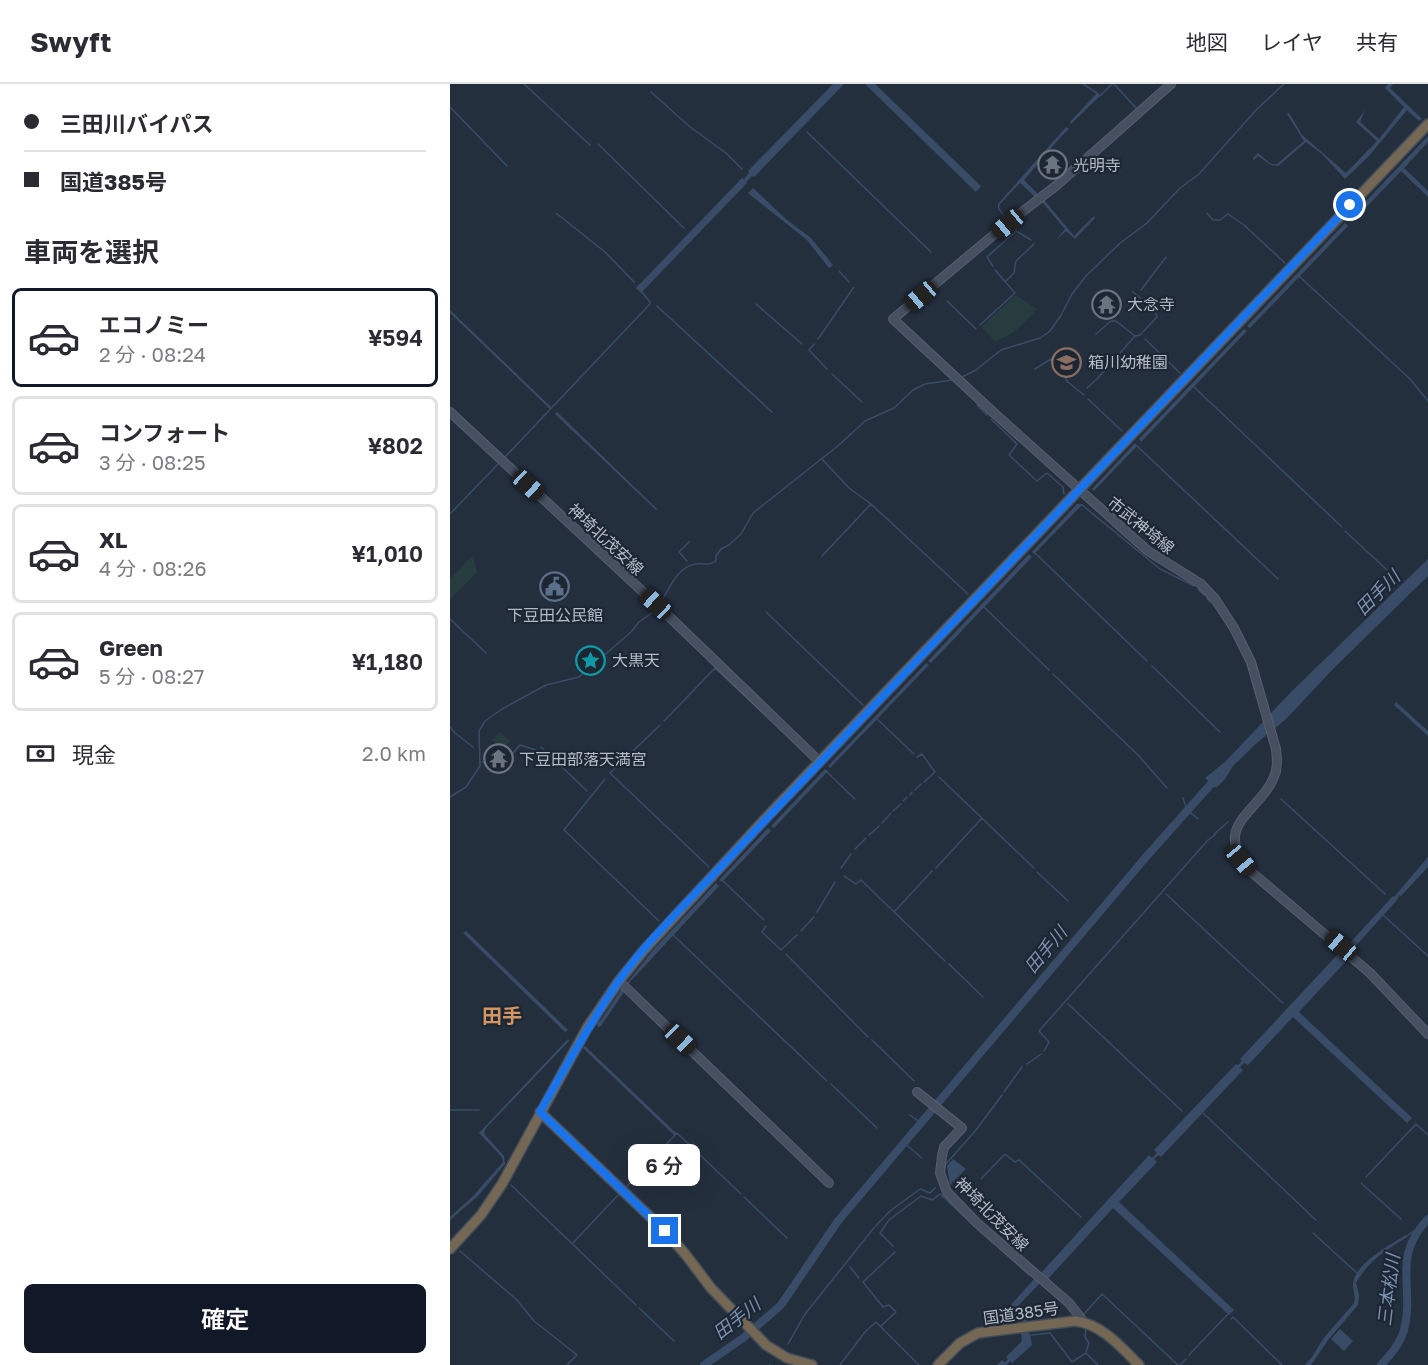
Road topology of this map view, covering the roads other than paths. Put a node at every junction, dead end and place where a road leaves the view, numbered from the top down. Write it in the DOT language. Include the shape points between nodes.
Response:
graph roads {
  1 [pos="1171,84"];
  2 [pos="1428,124"];
  3 [pos="450,412"];
  4 [pos="1079,491"];
  5 [pos="820,762"];
  6 [pos="619,981"];
  7 [pos="1428,1034"];
  8 [pos="918,1093"];
  9 [pos="540,1112"];
  10 [pos="830,1183"];
  11 [pos="450,1249"];
  12 [pos="1084,1322"];
  13 [pos="812,1365"];
  14 [pos="938,1365"];
  15 [pos="1140,1365"];
  1 -- 4 [label="main road, 市武神埼線" via="1057,185 893,319"];
  2 -- 4 [label="highway"];
  3 -- 5 [label="main road, 神埼北茂安線"];
  4 -- 5 [label="highway"];
  4 -- 7 [label="main road, 市武神埼線" via="1148,551 1201,584 1215,599 1251,662 1277,763 1274,778 1237,828 1241,860 1370,973"];
  5 -- 6 [label="highway"];
  6 -- 9 [label="highway" via="587,1028"];
  6 -- 10 [label="main road"];
  8 -- 12 [label="main road, 神埼北茂安線" via="962,1128 944,1147 940,1173 947,1192 1069,1303"];
  9 -- 11 [label="highway" via="492,1200"];
  9 -- 13 [label="highway" via="665,1231 711,1288 766,1345 783,1356"];
  12 -- 14 [label="highway, 国道385号" via="978,1333"];
  12 -- 15 [label="highway, 国道385号" via="1100,1329"];
}
